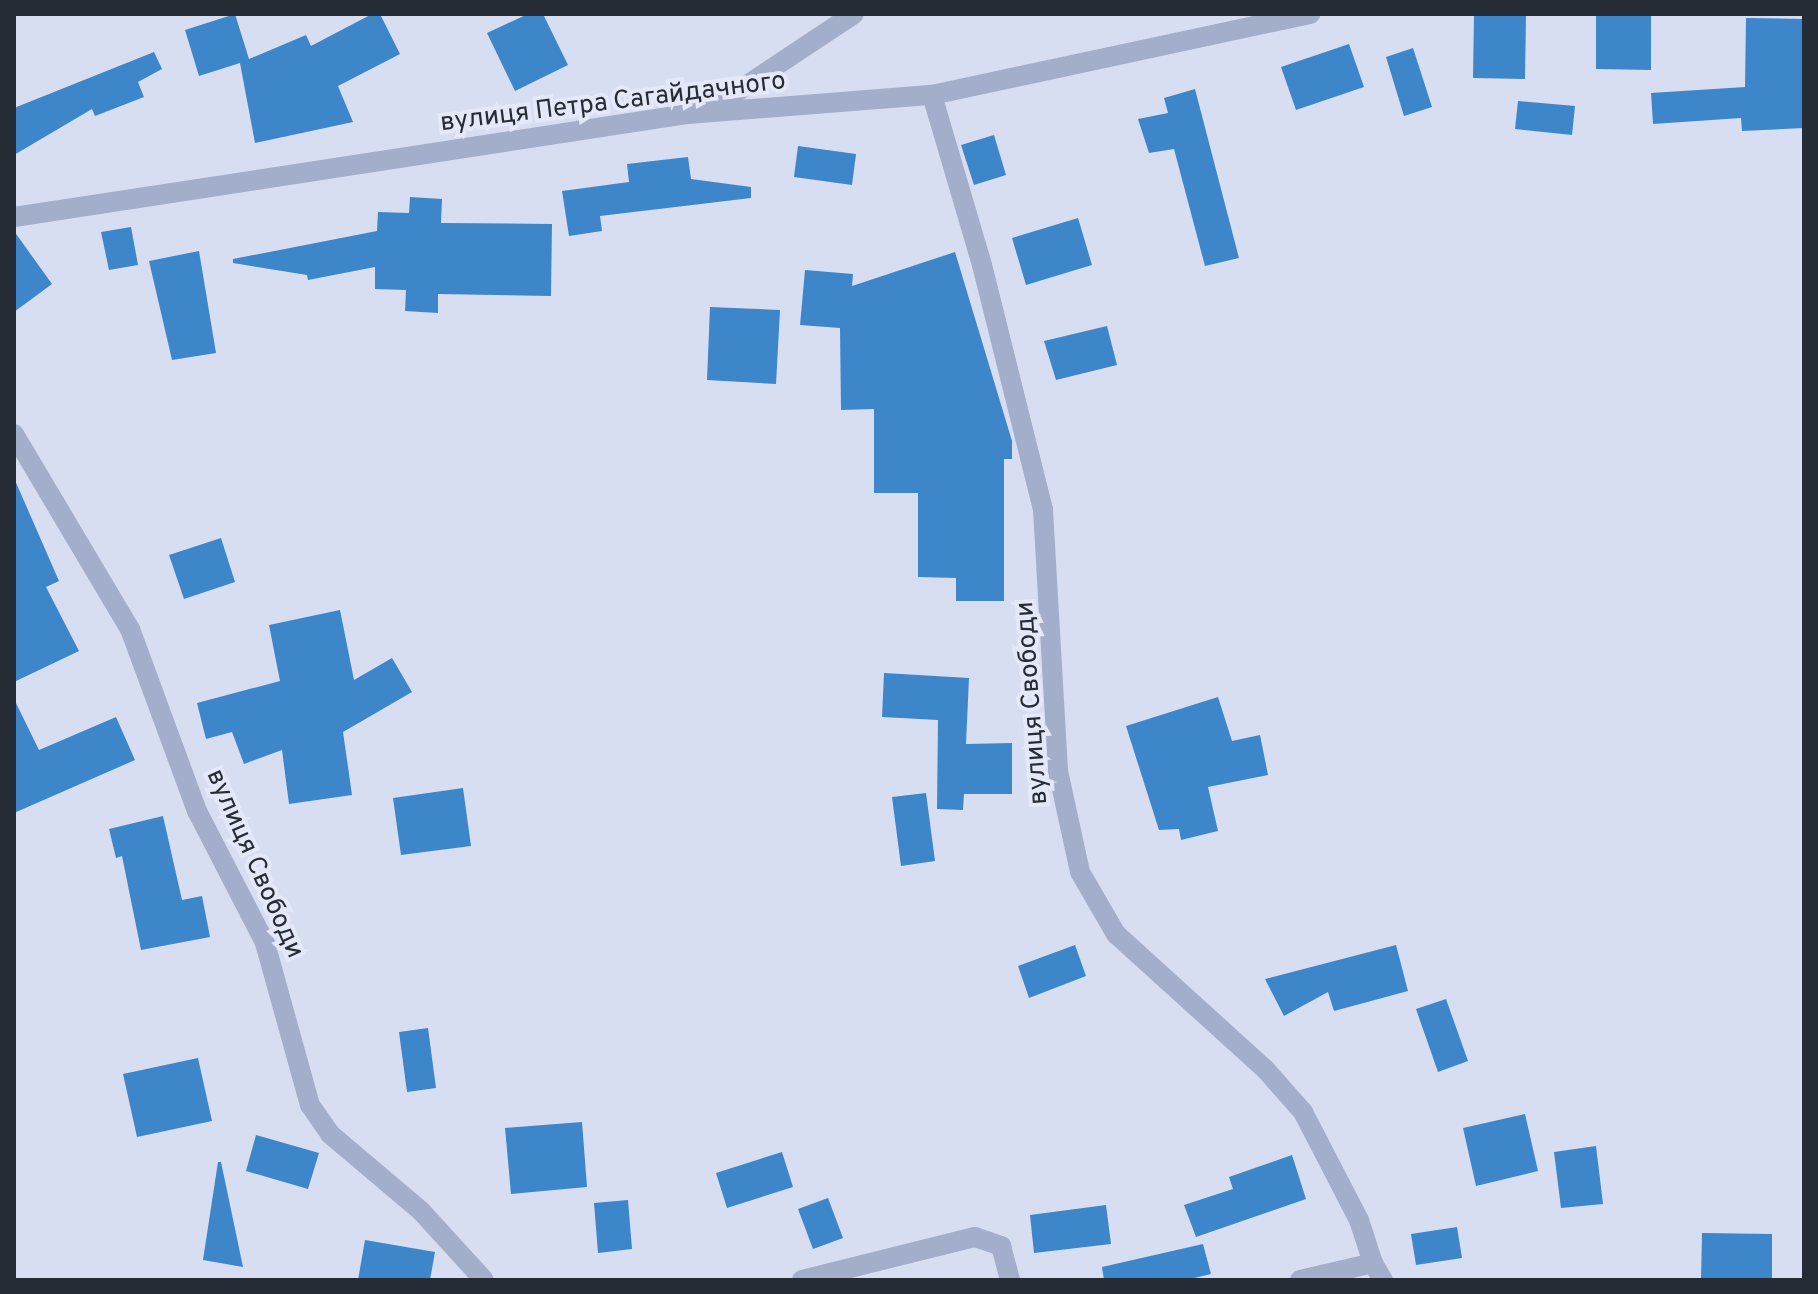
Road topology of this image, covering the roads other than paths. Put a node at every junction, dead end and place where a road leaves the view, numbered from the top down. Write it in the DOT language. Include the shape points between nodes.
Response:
graph roads {
  1 [pos="854,14"];
  2 [pos="1310,14"];
  3 [pos="932,95"];
  4 [pos="688,114"];
  5 [pos="14,217"];
  6 [pos="14,434"];
  7 [pos="1378,1272"];
  8 [pos="484,1280"];
  9 [pos="802,1280"];
  10 [pos="1010,1280"];
  11 [pos="1300,1280"];
  1 -- 4 [label="street" via="738,91"];
  2 -- 3 [label="street, вулиця Петра Сагайдачного"];
  3 -- 4 [label="street, вулиця Петра Сагайдачного"];
  3 -- 7 [label="street, вулиця Свободи" via="982,265 1043,510 1058,771 1080,872 1116,934 1266,1070 1303,1112 1359,1220"];
  4 -- 5 [label="street, вулиця Петра Сагайдачного"];
  6 -- 8 [label="street, вулиця Свободи" via="130,629 197,811 265,943 310,1105 330,1134 421,1211"];
  7 -- 11 [label="street, вулиця Свободи"];
  9 -- 10 [label="street" via="975,1237 1001,1246"];
}
